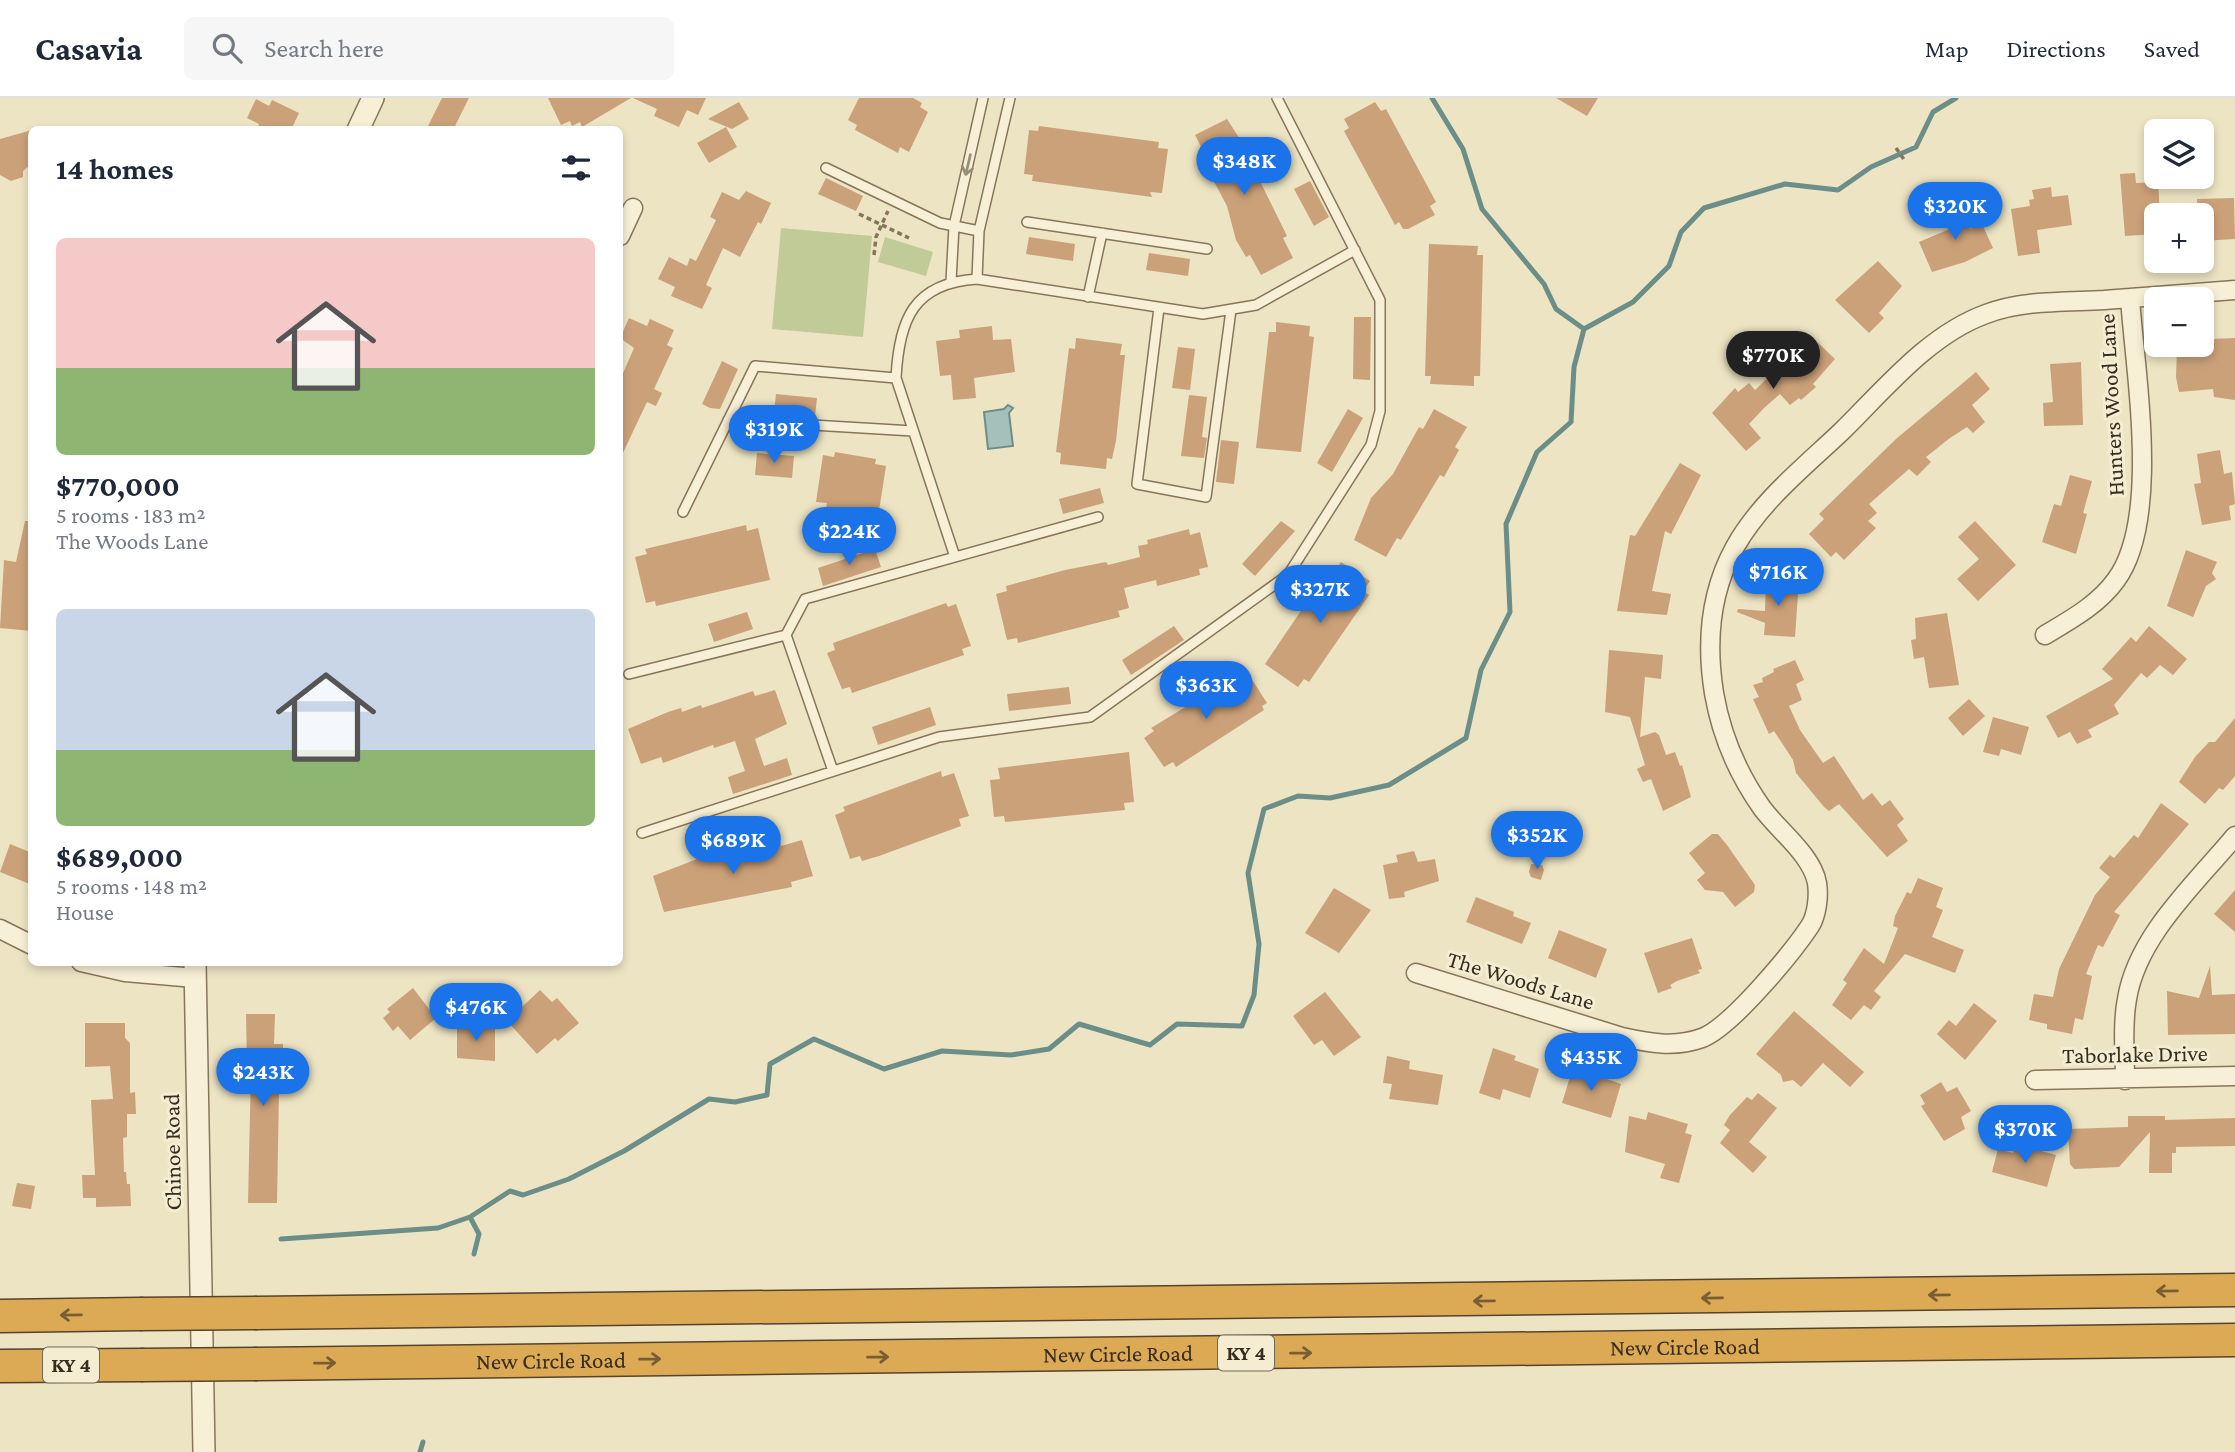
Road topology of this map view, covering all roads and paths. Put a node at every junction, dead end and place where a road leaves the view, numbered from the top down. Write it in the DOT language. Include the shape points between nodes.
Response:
graph roads {
  1 [pos="373,98"];
  2 [pos="982,98"];
  3 [pos="1010,98"];
  4 [pos="1277,98"];
  5 [pos="360,126"];
  6 [pos="1896,148"];
  7 [pos="1905,161"];
  8 [pos="826,168"];
  9 [pos="633,208"];
  10 [pos="859,214"];
  11 [pos="1027,222"];
  12 [pos="882,224"];
  13 [pos="954,226"];
  14 [pos="623,230"];
  15 [pos="979,231"];
  16 [pos="1102,233"];
  17 [pos="908,238"];
  18 [pos="1207,249"];
  19 [pos="1355,250"];
  20 [pos="874,255"];
  21 [pos="977,279"];
  22 [pos="951,281"];
  23 [pos="2235,290"];
  24 [pos="1088,297"];
  25 [pos="2130,298"];
  26 [pos="1159,308"];
  27 [pos="1231,310"];
  28 [pos="896,378"];
  29 [pos="728,420"];
  30 [pos="913,431"];
  31 [pos="683,512"];
  32 [pos="1098,517"];
  33 [pos="955,557"];
  34 [pos="786,635"];
  35 [pos="2045,635"];
  36 [pos="629,674"];
  37 [pos="834,771"];
  38 [pos="642,833"];
  39 [pos="2235,836"];
  40 [pos="0,929"];
  41 [pos="28,943"];
  42 [pos="99,966"];
  43 [pos="195,970"];
  44 [pos="1416,972"];
  45 [pos="2235,1076"];
  46 [pos="2035,1080"];
  47 [pos="2125,1080"];
  48 [pos="2235,1290"];
  49 [pos="0,1316"];
  50 [pos="2235,1340"];
  51 [pos="0,1366"];
  52 [pos="204,1452"];
  1 -- 5 [label="street"];
  2 -- 13 [label="lane, one-way"];
  3 -- 15 [label="lane"];
  4 -- 19 [label="lane"];
  6 -- 7 [label="path"];
  8 -- 13 [label="lane"];
  9 -- 14 [label="street"];
  10 -- 12 [label="path"];
  11 -- 16 [label="lane"];
  12 -- 17 [label="path"];
  12 -- 20 [label="path"];
  13 -- 15 [label="lane"];
  13 -- 22 [label="lane"];
  15 -- 21 [label="lane"];
  16 -- 18 [label="lane"];
  16 -- 24 [label="lane"];
  19 -- 27 [label="lane" via="1256,305"];
  19 -- 37 [label="lane" via="1380,300 1380,411 1371,445 1288,575 1090,717 939,737"];
  21 -- 22 [label="lane"];
  21 -- 24 [label="lane"];
  22 -- 28 [label="lane" via="930,291 912,310 897,348"];
  23 -- 25 [label="street, The Woods Lane"];
  24 -- 26 [label="lane"];
  25 -- 35 [label="street, Hunters Wood Lane" via="2143,475 2134,542 2117,580 2100,599"];
  25 -- 44 [label="street, The Woods Lane" via="2011,307 1963,325 1915,360 1774,495 1735,548 1718,588 1709,639 1721,723 1747,784 1811,869 1818,893 1810,925 1734,1015 1704,1037 1682,1044 1654,1044"];
  26 -- 27 [label="lane" via="1203,314"];
  26 -- 27 [label="lane" via="1137,484 1206,496"];
  28 -- 29 [label="lane" via="755,366"];
  28 -- 30 [label="lane"];
  29 -- 30 [label="lane"];
  29 -- 31 [label="lane"];
  30 -- 33 [label="lane"];
  32 -- 33 [label="lane"];
  33 -- 34 [label="lane" via="805,599"];
  34 -- 36 [label="lane"];
  34 -- 37 [label="lane"];
  37 -- 38 [label="lane"];
  39 -- 47 [label="street" via="2145,950 2126,1001"];
  40 -- 41 [label="street"];
  42 -- 43 [label="street" via="125,972"];
  43 -- 52 [label="street, Chinoe Road"];
  45 -- 47 [label="street, Taborlake Drive"];
  46 -- 47 [label="street, Taborlake Drive"];
  48 -- 49 [label="highway, KY 4, one-way, bridge"];
  51 -- 50 [label="highway, New Circle Road / KY 4, one-way, bridge"];
}
